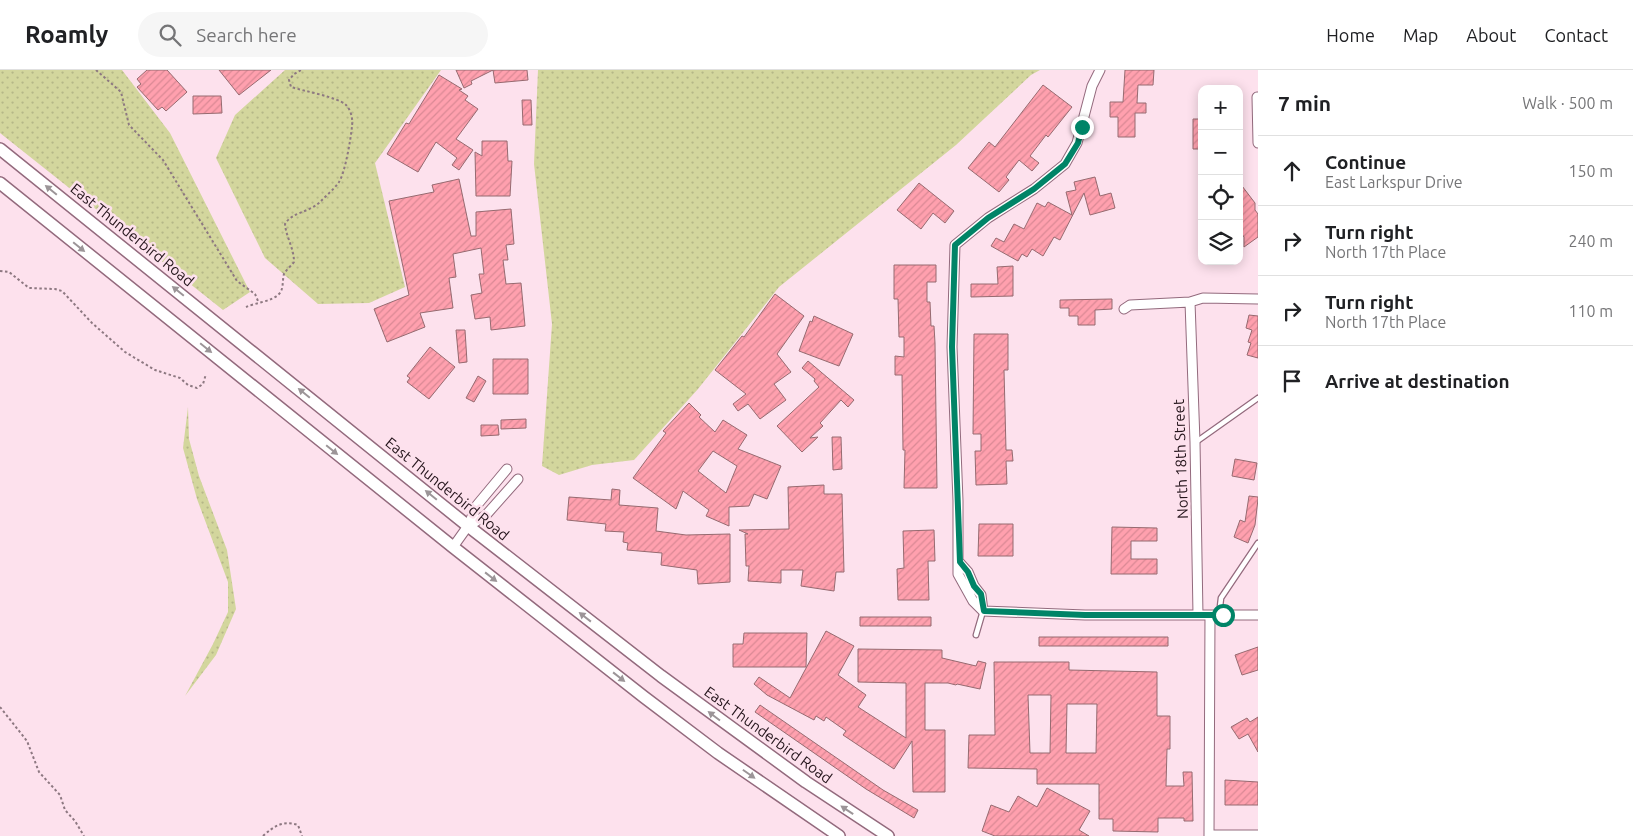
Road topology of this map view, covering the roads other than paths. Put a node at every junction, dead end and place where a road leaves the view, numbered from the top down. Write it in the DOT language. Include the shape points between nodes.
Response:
graph roads {
  1 [pos="1100,70"];
  2 [pos="1257,98"];
  3 [pos="1258,124"];
  4 [pos="1258,143"];
  5 [pos="0,149"];
  6 [pos="0,183"];
  7 [pos="1258,299"];
  8 [pos="1190,302"];
  9 [pos="1124,309"];
  10 [pos="1258,398"];
  11 [pos="1195,442"];
  12 [pos="507,469"];
  13 [pos="518,479"];
  14 [pos="468,526"];
  15 [pos="1258,542"];
  16 [pos="453,547"];
  17 [pos="984,611"];
  18 [pos="1198,615"];
  19 [pos="1215,615"];
  20 [pos="1258,615"];
  21 [pos="976,635"];
  22 [pos="1258,835"];
  23 [pos="838,836"];
  24 [pos="888,836"];
  25 [pos="1209,836"];
  1 -- 17 [label="street" via="1092,86 1078,143 1065,164 955,245 952,347 960,562 981,594"];
  2 -- 3 [label="street"];
  3 -- 4 [label="street"];
  14 -- 5 [label="main road, East Thunderbird Road, one-way"];
  6 -- 16 [label="main road, one-way"];
  7 -- 8 [label="street" via="1203,298"];
  8 -- 9 [label="street" via="1130,305"];
  8 -- 11 [label="street, North 18th Street"];
  10 -- 11 [label="lane"];
  11 -- 18 [label="street, North 18th Street"];
  12 -- 14 [label="street" via="478,504"];
  13 -- 14 [label="street" via="486,515"];
  14 -- 16 [label="street"];
  24 -- 14 [label="main road, East Thunderbird Road, one-way" via="734,731"];
  15 -- 19 [label="lane" via="1221,598"];
  16 -- 23 [label="main road, one-way" via="718,753"];
  17 -- 18 [label="street"];
  17 -- 21 [label="lane"];
  18 -- 19 [label="street"];
  19 -- 20 [label="street"];
  19 -- 25 [label="street"];
  22 -- 25 [label="street"];
}
